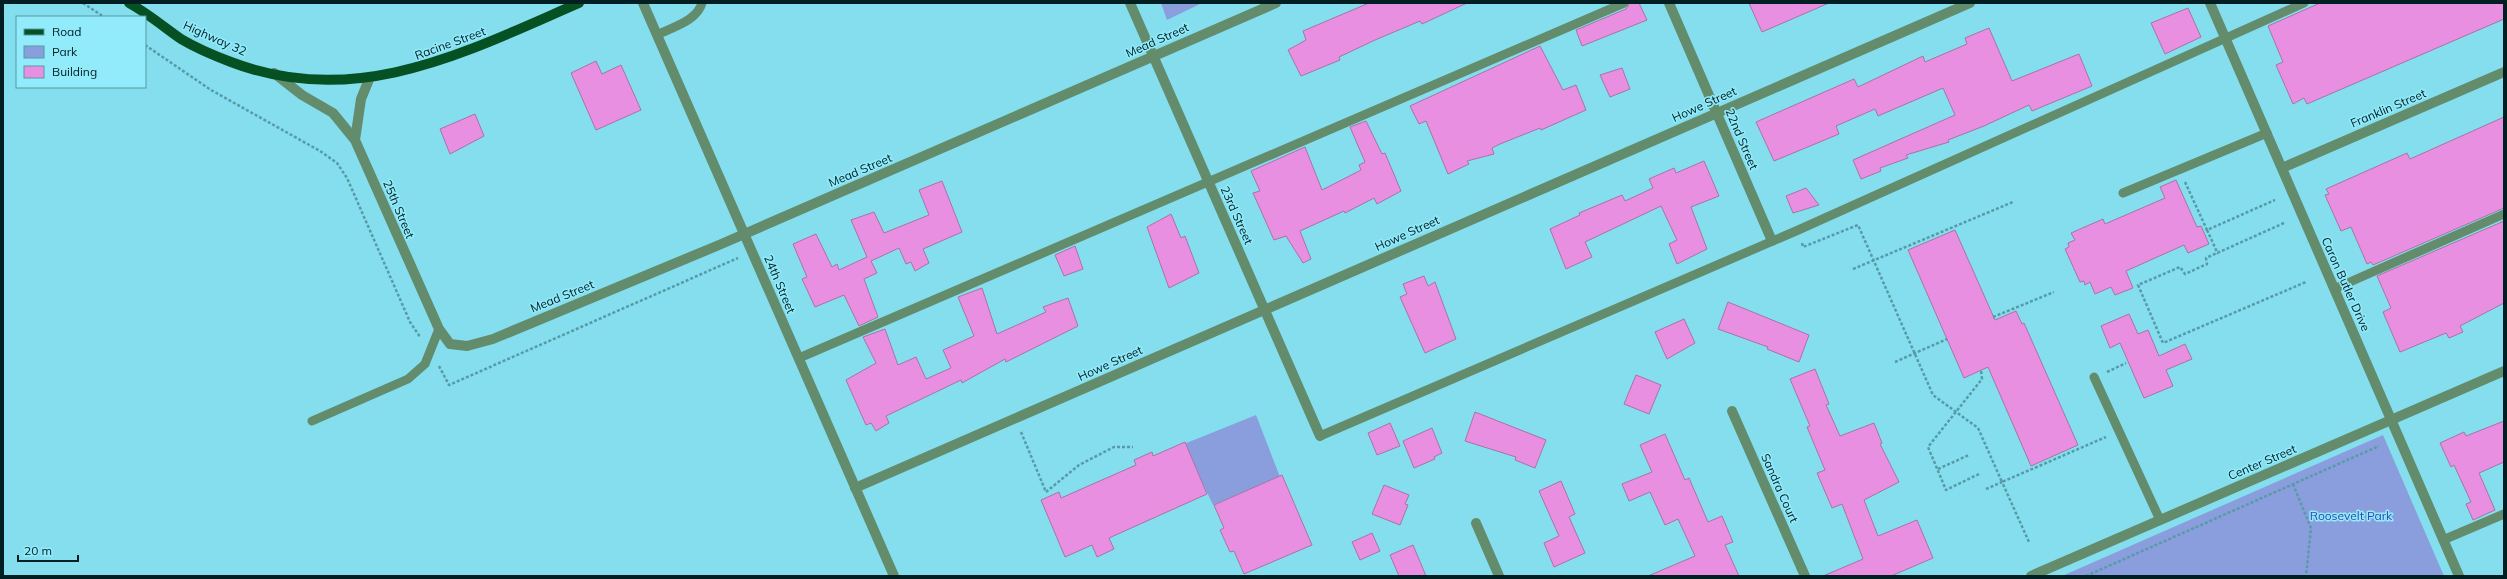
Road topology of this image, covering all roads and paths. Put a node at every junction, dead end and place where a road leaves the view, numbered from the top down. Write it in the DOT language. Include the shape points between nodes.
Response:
graph roads {
  1 [pos="83,3"];
  2 [pos="579,3"];
  3 [pos="643,3"];
  4 [pos="702,3"];
  5 [pos="1130,3"];
  6 [pos="1276,3"];
  7 [pos="1624,3"];
  8 [pos="1668,3"];
  9 [pos="1970,3"];
  10 [pos="2210,3"];
  11 [pos="2304,3"];
  12 [pos="132,4"];
  13 [pos="102,16"];
  14 [pos="657,35"];
  15 [pos="2225,38"];
  16 [pos="146,46"];
  17 [pos="1154,56"];
  18 [pos="2504,72"];
  19 [pos="274,73"];
  20 [pos="370,77"];
  21 [pos="322,79"];
  22 [pos="1717,113"];
  23 [pos="2266,133"];
  24 [pos="355,140"];
  25 [pos="2282,168"];
  26 [pos="2179,170"];
  27 [pos="1209,182"];
  28 [pos="2123,193"];
  29 [pos="2274,200"];
  30 [pos="2013,202"];
  31 [pos="2504,214"];
  32 [pos="2284,223"];
  33 [pos="2207,230"];
  34 [pos="1796,231"];
  35 [pos="744,234"];
  36 [pos="1772,241"];
  37 [pos="2218,254"];
  38 [pos="739,257"];
  39 [pos="1874,261"];
  40 [pos="1853,269"];
  41 [pos="2306,282"];
  42 [pos="2334,289"];
  43 [pos="2054,292"];
  44 [pos="1264,310"];
  45 [pos="1993,317"];
  46 [pos="410,322"];
  47 [pos="439,329"];
  48 [pos="1947,339"];
  49 [pos="450,344"];
  50 [pos="1915,353"];
  51 [pos="799,358"];
  52 [pos="1895,362"];
  53 [pos="2126,363"];
  54 [pos="1981,370"];
  55 [pos="2504,371"];
  56 [pos="2094,377"];
  57 [pos="450,385"];
  58 [pos="1732,411"];
  59 [pos="1958,412"];
  60 [pos="1015,418"];
  61 [pos="2391,420"];
  62 [pos="312,421"];
  63 [pos="2119,431"];
  64 [pos="1320,436"];
  65 [pos="2379,446"];
  66 [pos="1133,447"];
  67 [pos="1969,454"];
  68 [pos="1938,469"];
  69 [pos="1979,474"];
  70 [pos="2002,482"];
  71 [pos="2293,484"];
  72 [pos="855,488"];
  73 [pos="1986,489"];
  74 [pos="2504,514"];
  75 [pos="2160,520"];
  76 [pos="1476,523"];
  77 [pos="2443,540"];
  78 [pos="2029,542"];
  79 [pos="894,576"];
  80 [pos="1499,576"];
  81 [pos="1805,576"];
  82 [pos="2031,576"];
  83 [pos="2086,576"];
  84 [pos="2306,576"];
  85 [pos="2459,576"];
  1 -- 13 [label="path"];
  2 -- 20 [label="main road, Racine Street" via="445,60 413,70"];
  3 -- 14 [label="street, 24th Street"];
  4 -- 14 [label="lane" via="700,10 691,19"];
  5 -- 17 [label="street, 23rd Street"];
  6 -- 17 [label="street, Mead Street"];
  7 -- 27 [label="lane"];
  8 -- 22 [label="street, 22nd Street"];
  9 -- 22 [label="street, Howe Street"];
  10 -- 15 [label="street, Caron Butler Drive"];
  11 -- 15 [label="lane"];
  12 -- 19 [label="main road, Highway 32" via="183,40 232,62"];
  14 -- 35 [label="street, 24th Street"];
  15 -- 23 [label="street, Caron Butler Drive"];
  15 -- 34 [label="lane"];
  16 -- 46 [label="path" via="211,90 337,163 347,178"];
  17 -- 27 [label="street, 23rd Street"];
  17 -- 35 [label="street, Mead Street"];
  18 -- 25 [label="street, Franklin Street"];
  19 -- 21 [label="main road, Highway 32"];
  19 -- 24 [label="street, 25th Street" via="302,95 333,113"];
  20 -- 21 [label="main road, Racine Street"];
  20 -- 24 [label="street" via="361,99"];
  22 -- 36 [label="street, 22nd Street"];
  22 -- 44 [label="street, Howe Street"];
  23 -- 25 [label="street, Caron Butler Drive"];
  23 -- 26 [label="lane"];
  24 -- 47 [label="street, 25th Street"];
  25 -- 42 [label="street, Caron Butler Drive"];
  26 -- 28 [label="lane"];
  26 -- 33 [label="path"];
  27 -- 44 [label="street, 23rd Street"];
  27 -- 51 [label="lane"];
  29 -- 33 [label="path"];
  30 -- 39 [label="path"];
  31 -- 42 [label="lane"];
  32 -- 37 [label="path"];
  33 -- 37 [label="path"];
  34 -- 36 [label="lane"];
  34 -- 39 [label="path" via="1803,247 1858,225"];
  35 -- 49 [label="street, Mead Street" via="492,339 467,346"];
  35 -- 51 [label="street, 24th Street"];
  36 -- 64 [label="lane"];
  37 -- 41 [label="path" via="2206,258 2207,264 2185,274 2180,267 2138,285 2163,344"];
  38 -- 57 [label="path"];
  39 -- 40 [label="path"];
  39 -- 50 [label="path"];
  42 -- 61 [label="street, Caron Butler Drive"];
  43 -- 45 [label="path"];
  44 -- 60 [label="street, Howe Street"];
  44 -- 64 [label="street, 23rd Street"];
  47 -- 49 [label="street, 25th Street"];
  47 -- 62 [label="lane" via="425,364 408,379"];
  48 -- 50 [label="path"];
  50 -- 52 [label="path"];
  50 -- 59 [label="path" via="1933,395"];
  51 -- 72 [label="street, 24th Street"];
  53 -- 56 [label="path"];
  54 -- 59 [label="path" via="1982,379"];
  55 -- 61 [label="street, Center Street"];
  56 -- 63 [label="lane"];
  58 -- 81 [label="street, Sandra Court"];
  59 -- 68 [label="path" via="1928,447"];
  59 -- 70 [label="path" via="1978,428"];
  60 -- 66 [label="path" via="1046,492 1079,465 1114,447"];
  60 -- 72 [label="street, Howe Street"];
  61 -- 75 [label="street, Center Street"];
  61 -- 77 [label="street, Caron Butler Drive"];
  63 -- 70 [label="path"];
  63 -- 75 [label="lane"];
  65 -- 71 [label="path"];
  67 -- 68 [label="path"];
  68 -- 69 [label="path" via="1946,490"];
  70 -- 73 [label="path"];
  70 -- 78 [label="path"];
  71 -- 83 [label="path"];
  71 -- 84 [label="path" via="2312,528"];
  72 -- 79 [label="street, 24th Street"];
  74 -- 77 [label="lane"];
  75 -- 82 [label="street, Center Street"];
  76 -- 80 [label="street"];
  77 -- 85 [label="street, Caron Butler Drive"];
}
